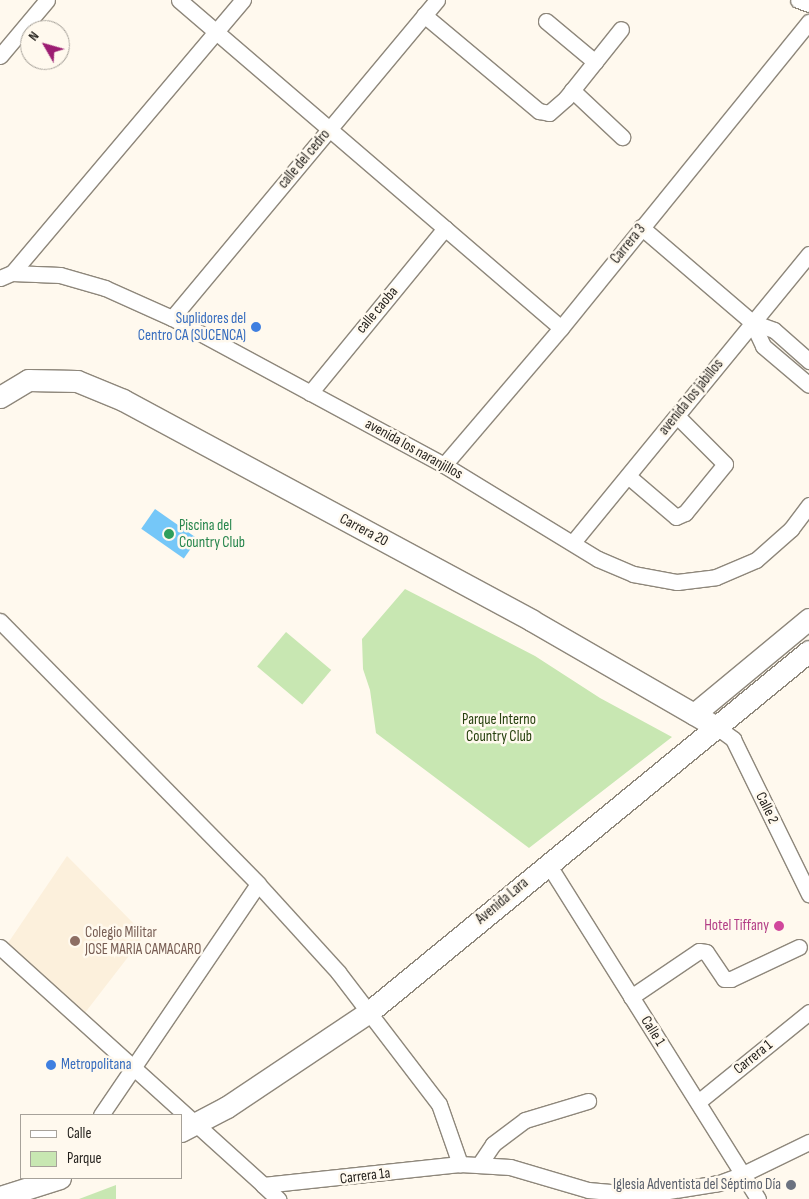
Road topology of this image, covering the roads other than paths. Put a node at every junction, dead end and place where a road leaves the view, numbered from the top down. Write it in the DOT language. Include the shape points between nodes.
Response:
graph roads {
  1 [pos="47,0"];
  2 [pos="179,0"];
  3 [pos="243,0"];
  4 [pos="437,0"];
  5 [pos="798,0"];
  6 [pos="809,4"];
  7 [pos="424,15"];
  8 [pos="546,21"];
  9 [pos="809,22"];
  10 [pos="620,29"];
  11 [pos="218,32"];
  12 [pos="0,56"];
  13 [pos="595,62"];
  14 [pos="572,90"];
  15 [pos="328,131"];
  16 [pos="622,137"];
  17 [pos="641,227"];
  18 [pos="445,228"];
  19 [pos="809,254"];
  20 [pos="6,276"];
  21 [pos="172,318"];
  22 [pos="752,322"];
  23 [pos="561,328"];
  24 [pos="809,361"];
  25 [pos="809,385"];
  26 [pos="310,393"];
  27 [pos="0,397"];
  28 [pos="677,416"];
  29 [pos="444,464"];
  30 [pos="628,476"];
  31 [pos="809,505"];
  32 [pos="574,541"];
  33 [pos="809,619"];
  34 [pos="0,621"];
  35 [pos="809,651"];
  36 [pos="694,714"];
  37 [pos="718,728"];
  38 [pos="548,864"];
  39 [pos="258,884"];
  40 [pos="809,894"];
  41 [pos="0,947"];
  42 [pos="799,947"];
  43 [pos="632,997"];
  44 [pos="369,1012"];
  45 [pos="809,1012"];
  46 [pos="134,1068"];
  47 [pos="588,1101"];
  48 [pos="698,1102"];
  49 [pos="102,1114"];
  50 [pos="175,1114"];
  51 [pos="188,1128"];
  52 [pos="809,1142"];
  53 [pos="460,1164"];
  54 [pos="479,1165"];
  55 [pos="742,1176"];
  56 [pos="56,1179"];
  57 [pos="264,1185"];
  58 [pos="0,1197"];
  59 [pos="278,1199"];
  60 [pos="758,1199"];
  1 -- 12 [label="street"];
  2 -- 11 [label="street"];
  3 -- 11 [label="street"];
  4 -- 7 [label="street, calle del cedro"];
  5 -- 6 [label="street"];
  7 -- 14 [label="street" via="539,111 548,114"];
  7 -- 15 [label="street, calle del cedro"];
  8 -- 13 [label="street"];
  9 -- 17 [label="street, Carrera 3"];
  10 -- 13 [label="street"];
  11 -- 15 [label="street"];
  11 -- 20 [label="street"];
  13 -- 14 [label="street"];
  14 -- 16 [label="street"];
  15 -- 18 [label="street"];
  15 -- 21 [label="street, calle del cedro"];
  17 -- 22 [label="street"];
  17 -- 23 [label="street, Carrera 3"];
  18 -- 23 [label="street"];
  18 -- 26 [label="street, calle caoba"];
  19 -- 22 [label="street, avenida los jabillos"];
  20 -- 21 [label="street, avenida los naranjillos" via="60,275 105,288"];
  21 -- 26 [label="street, avenida los naranjillos"];
  22 -- 24 [label="street" via="774,330"];
  22 -- 25 [label="street" via="763,346"];
  22 -- 28 [label="street, avenida los jabillos"];
  23 -- 29 [label="street, Carrera 3"];
  26 -- 29 [label="street, avenida los naranjillos"];
  27 -- 36 [label="street, Carrera 20" via="28,380 77,381 123,400 531,620"];
  28 -- 30 [label="street, avenida los jabillos"];
  28 -- 30 [label="street" via="725,464 686,513 676,517"];
  29 -- 32 [label="street, avenida los naranjillos"];
  30 -- 32 [label="street, avenida los jabillos"];
  31 -- 32 [label="street, avenida los naranjillos" via="791,528 756,560 716,577 677,582 633,574 598,558"];
  33 -- 36 [label="street"];
  34 -- 39 [label="street"];
  35 -- 37 [label="street, Avenida Lara"];
  36 -- 37 [label="street, Carrera 20"];
  37 -- 38 [label="street, Avenida Lara"];
  37 -- 40 [label="street, Calle 2" via="733,739"];
  38 -- 43 [label="street, Calle 1"];
  38 -- 44 [label="street, Avenida Lara"];
  39 -- 44 [label="street" via="338,972"];
  39 -- 46 [label="street"];
  41 -- 46 [label="street"];
  42 -- 43 [label="street" via="731,979 724,979 706,952 699,951"];
  43 -- 48 [label="street, Calle 1"];
  44 -- 51 [label="street, Avenida Lara"];
  44 -- 53 [label="street" via="439,1104"];
  45 -- 48 [label="street, Carrera 1"];
  46 -- 49 [label="street"];
  46 -- 50 [label="street"];
  47 -- 54 [label="street" via="525,1120 493,1144"];
  48 -- 55 [label="street, Calle 1"];
  51 -- 57 [label="street"];
  52 -- 55 [label="street, Carrera 1a"];
  53 -- 54 [label="street, Carrera 1a"];
  53 -- 57 [label="street, Carrera 1a"];
  54 -- 55 [label="street, Carrera 1a" via="510,1167 588,1190 644,1194"];
  55 -- 60 [label="street, Calle 1"];
  56 -- 58 [label="street"];
  57 -- 59 [label="street"];
}
